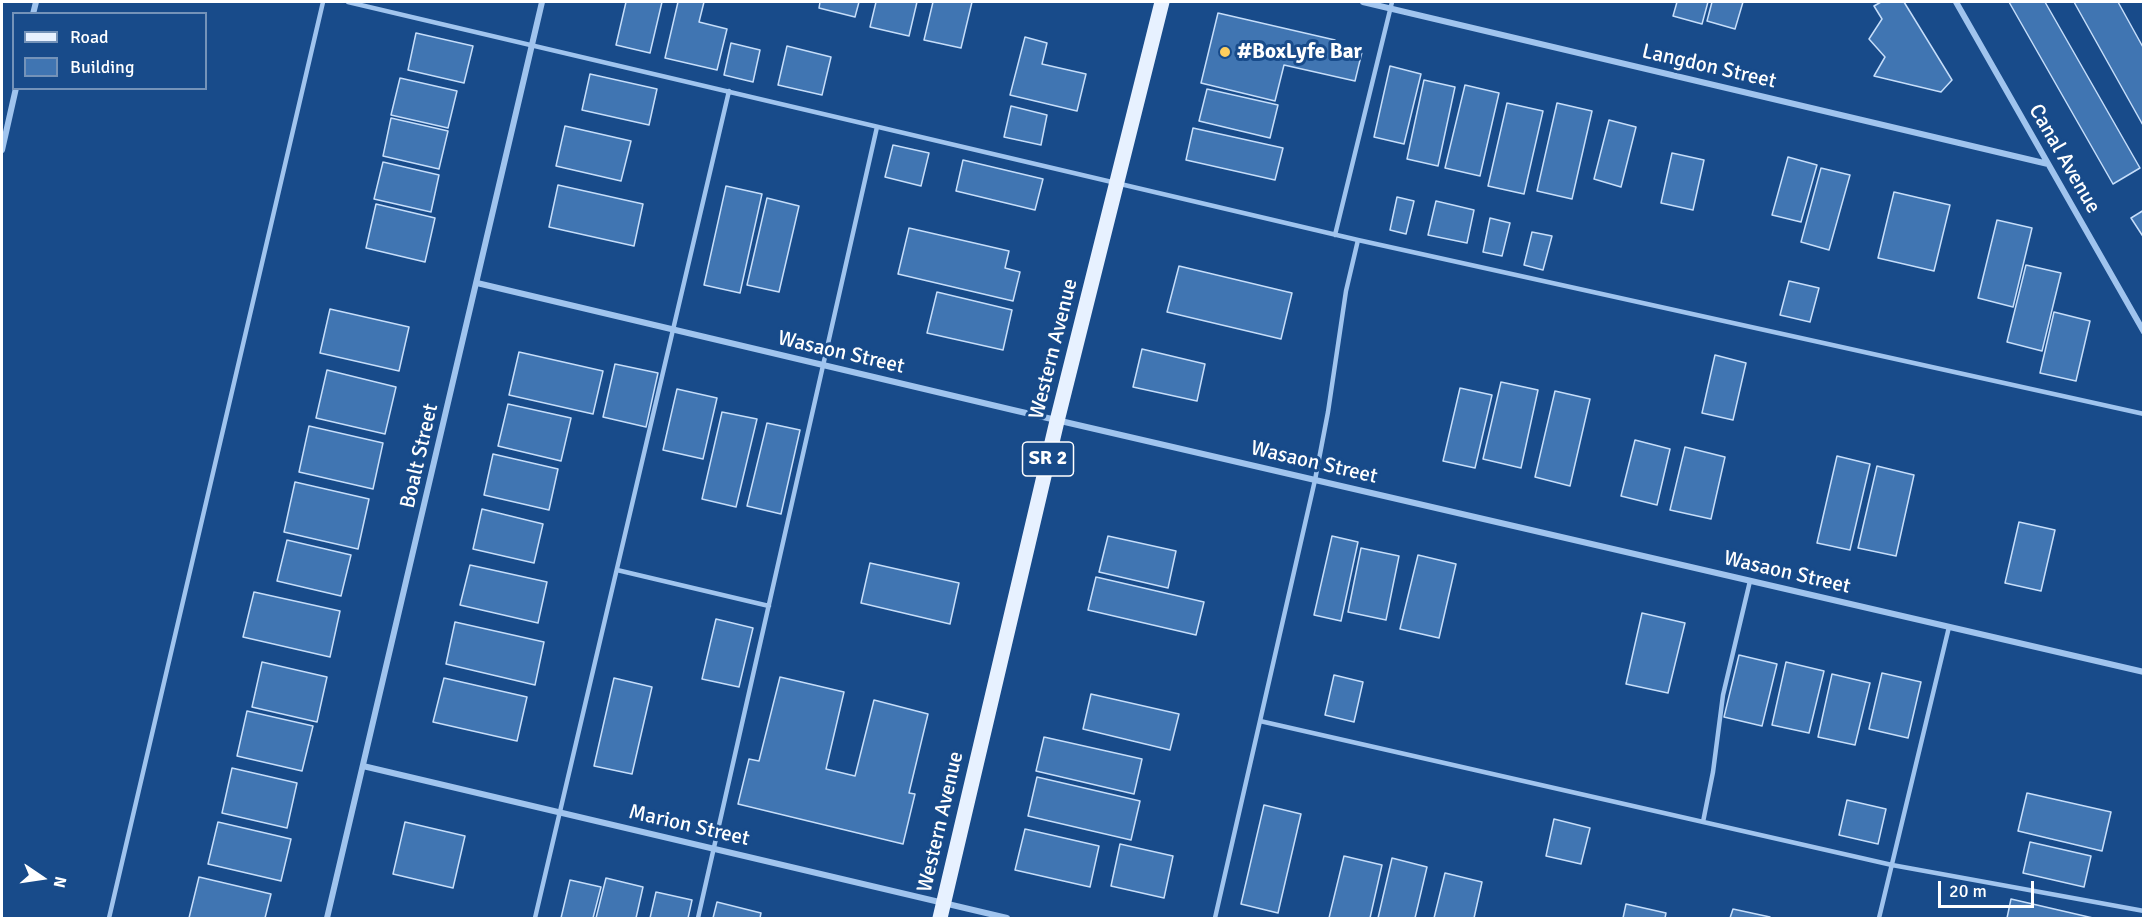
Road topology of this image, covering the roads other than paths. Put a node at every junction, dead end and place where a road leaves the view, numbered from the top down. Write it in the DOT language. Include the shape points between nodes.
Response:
graph roads {
  1 [pos="323,2"];
  2 [pos="348,2"];
  3 [pos="543,2"];
  4 [pos="1162,2"];
  5 [pos="1364,2"];
  6 [pos="1956,2"];
  7 [pos="1392,5"];
  8 [pos="533,44"];
  9 [pos="15,90"];
  10 [pos="729,91"];
  11 [pos="878,127"];
  12 [pos="4,132"];
  13 [pos="2,150"];
  14 [pos="2048,164"];
  15 [pos="1116,184"];
  16 [pos="1335,235"];
  17 [pos="1358,240"];
  18 [pos="477,284"];
  19 [pos="673,330"];
  20 [pos="2144,332"];
  21 [pos="824,365"];
  22 [pos="2144,414"];
  23 [pos="1058,421"];
  24 [pos="1315,480"];
  25 [pos="617,570"];
  26 [pos="1750,581"];
  27 [pos="769,606"];
  28 [pos="1949,627"];
  29 [pos="2144,672"];
  30 [pos="1260,721"];
  31 [pos="363,766"];
  32 [pos="560,813"];
  33 [pos="1703,822"];
  34 [pos="714,849"];
  35 [pos="1892,865"];
  36 [pos="942,911"];
  37 [pos="2144,911"];
  38 [pos="109,918"];
  39 [pos="327,918"];
  40 [pos="535,918"];
  41 [pos="698,918"];
  42 [pos="1007,918"];
  43 [pos="1215,918"];
  44 [pos="1879,918"];
  1 -- 38 [label="lane"];
  2 -- 8 [label="lane"];
  3 -- 8 [label="street, Boalt Street"];
  4 -- 15 [label="main road, Western Avenue / SR 2"];
  5 -- 7 [label="street, Langdon Street"];
  6 -- 14 [label="street, Canal Avenue"];
  7 -- 14 [label="street, Langdon Street"];
  7 -- 16 [label="lane"];
  8 -- 10 [label="lane"];
  8 -- 18 [label="street, Boalt Street"];
  9 -- 12 [label="street"];
  10 -- 11 [label="lane"];
  10 -- 19 [label="lane"];
  11 -- 15 [label="lane"];
  11 -- 21 [label="lane"];
  12 -- 13 [label="street"];
  14 -- 20 [label="street, Canal Avenue"];
  15 -- 16 [label="lane"];
  15 -- 23 [label="main road, Western Avenue / SR 2"];
  16 -- 17 [label="lane"];
  17 -- 22 [label="lane"];
  17 -- 24 [label="lane"];
  18 -- 19 [label="street, Wasaon Street"];
  18 -- 31 [label="street, Boalt Street"];
  19 -- 21 [label="street, Wasaon Street"];
  19 -- 25 [label="lane"];
  21 -- 23 [label="street, Wasaon Street"];
  21 -- 27 [label="lane"];
  23 -- 24 [label="street, Wasaon Street"];
  23 -- 36 [label="main road, Western Avenue / SR 2"];
  24 -- 26 [label="street, Wasaon Street"];
  24 -- 30 [label="lane"];
  25 -- 27 [label="lane"];
  25 -- 32 [label="lane"];
  26 -- 28 [label="street, Wasaon Street"];
  26 -- 33 [label="lane" via="1723,694"];
  27 -- 34 [label="lane"];
  28 -- 29 [label="street, Wasaon Street"];
  28 -- 35 [label="lane"];
  30 -- 33 [label="lane"];
  30 -- 43 [label="lane"];
  31 -- 32 [label="street, Marion Street"];
  31 -- 39 [label="street, Boalt Street"];
  32 -- 34 [label="street, Marion Street"];
  32 -- 40 [label="lane"];
  33 -- 35 [label="lane"];
  34 -- 36 [label="street, Marion Street"];
  34 -- 41 [label="lane"];
  35 -- 37 [label="lane"];
  35 -- 44 [label="lane"];
  36 -- 42 [label="street, Marion Street"];
}
